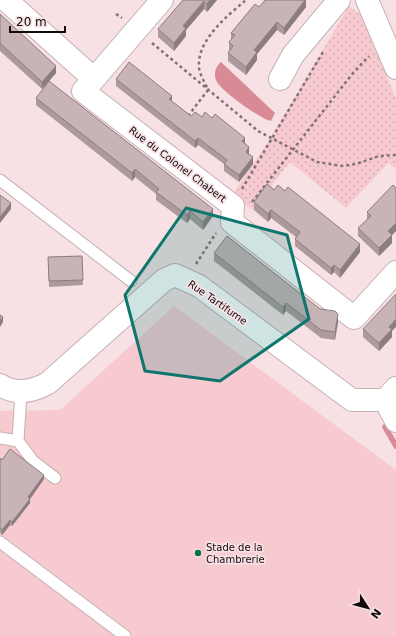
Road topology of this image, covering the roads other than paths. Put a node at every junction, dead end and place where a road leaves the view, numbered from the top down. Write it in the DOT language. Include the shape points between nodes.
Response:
graph roads {
  1 [pos="6,0"];
  2 [pos="162,0"];
  3 [pos="339,0"];
  4 [pos="367,0"];
  5 [pos="393,57"];
  6 [pos="94,79"];
  7 [pos="280,79"];
  8 [pos="0,180"];
  9 [pos="396,272"];
  10 [pos="131,281"];
  11 [pos="0,385"];
  12 [pos="21,392"];
  13 [pos="390,394"];
  14 [pos="396,421"];
  15 [pos="0,438"];
  16 [pos="18,441"];
  17 [pos="55,478"];
  18 [pos="0,542"];
  19 [pos="125,636"];
  1 -- 6 [label="street"];
  2 -- 6 [label="street"];
  3 -- 7 [label="street" via="292,55"];
  4 -- 5 [label="street"];
  6 -- 9 [label="street, Rue du Colonel Chabert" via="84,91 233,210 232,222 354,318"];
  8 -- 10 [label="lane"];
  11 -- 12 [label="street"];
  12 -- 13 [label="street, Rue Tartifume" via="36,390 48,383 164,280 175,275 199,286 352,400"];
  12 -- 16 [label="lane"];
  13 -- 14 [label="street"];
  15 -- 16 [label="lane"];
  16 -- 17 [label="lane" via="33,461"];
  18 -- 19 [label="lane"];
}
